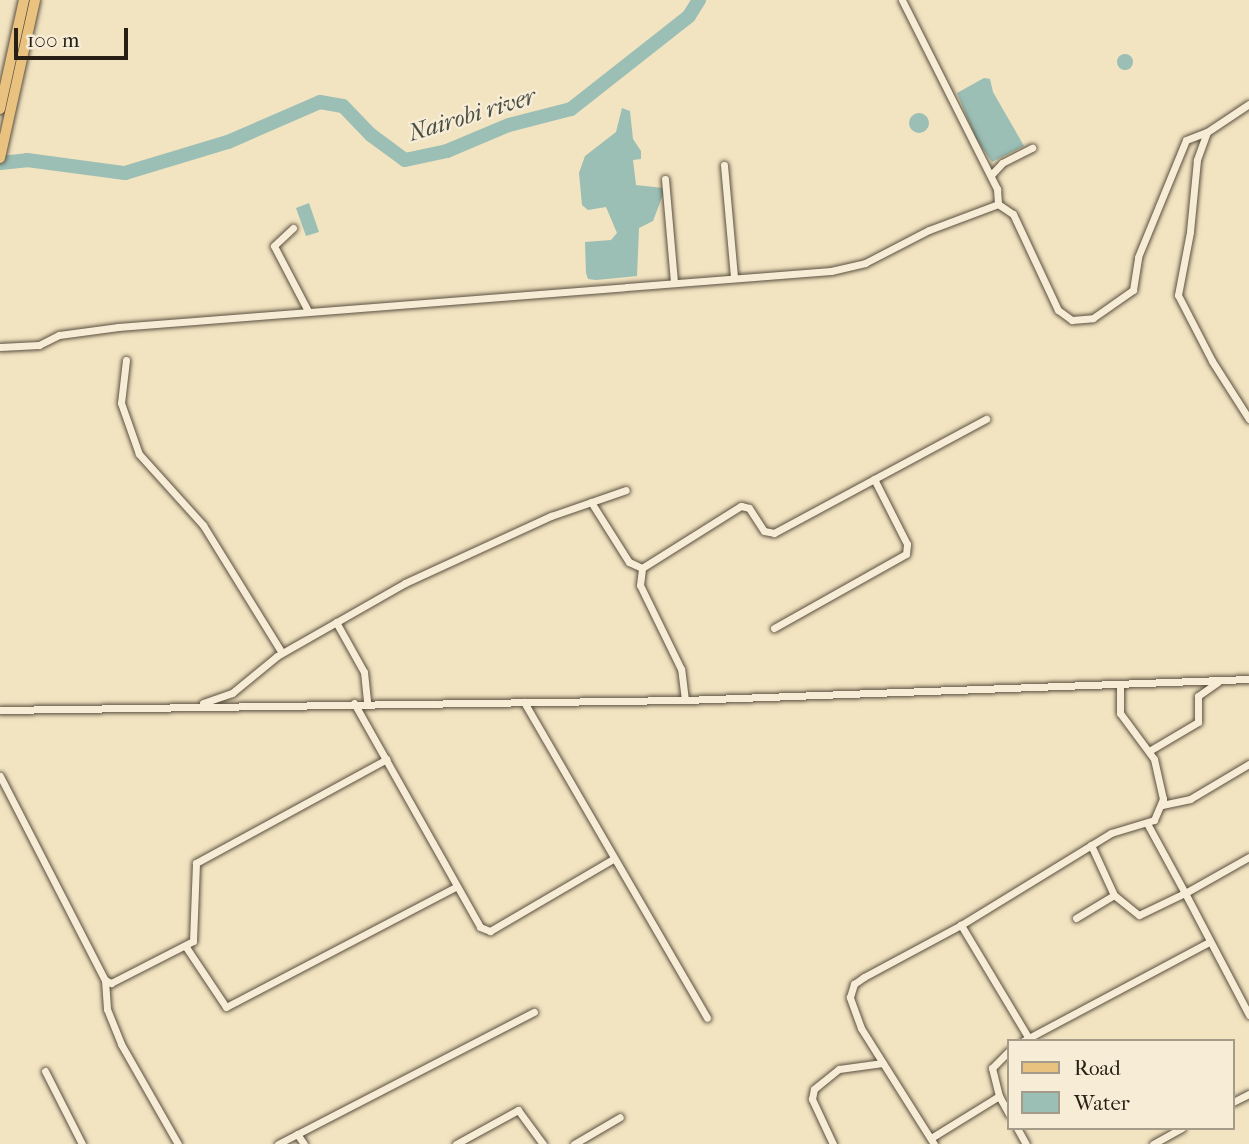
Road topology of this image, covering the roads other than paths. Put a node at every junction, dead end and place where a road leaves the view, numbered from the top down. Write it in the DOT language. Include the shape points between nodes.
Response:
graph roads {
  1 [pos="24,0"];
  2 [pos="35,0"];
  3 [pos="902,0"];
  4 [pos="1249,104"];
  5 [pos="0,109"];
  6 [pos="1207,132"];
  7 [pos="1032,148"];
  8 [pos="0,158"];
  9 [pos="724,165"];
  10 [pos="991,175"];
  11 [pos="665,179"];
  12 [pos="998,204"];
  13 [pos="293,228"];
  14 [pos="734,277"];
  15 [pos="674,282"];
  16 [pos="308,311"];
  17 [pos="0,347"];
  18 [pos="127,360"];
  19 [pos="986,419"];
  20 [pos="1249,419"];
  21 [pos="874,479"];
  22 [pos="626,489"];
  23 [pos="591,502"];
  24 [pos="642,568"];
  25 [pos="336,622"];
  26 [pos="774,628"];
  27 [pos="282,653"];
  28 [pos="1249,679"];
  29 [pos="1220,681"];
  30 [pos="1119,685"];
  31 [pos="685,699"];
  32 [pos="524,702"];
  33 [pos="354,703"];
  34 [pos="367,703"];
  35 [pos="199,704"];
  36 [pos="0,710"];
  37 [pos="1149,751"];
  38 [pos="387,759"];
  39 [pos="1249,764"];
  40 [pos="0,776"];
  41 [pos="1161,805"];
  42 [pos="1149,825"];
  43 [pos="1091,845"];
  44 [pos="1249,857"];
  45 [pos="613,859"];
  46 [pos="456,887"];
  47 [pos="1185,893"];
  48 [pos="1115,895"];
  49 [pos="1076,918"];
  50 [pos="961,925"];
  51 [pos="1209,942"];
  52 [pos="186,947"];
  53 [pos="105,980"];
  54 [pos="534,1012"];
  55 [pos="1249,1015"];
  56 [pos="707,1018"];
  57 [pos="1026,1039"];
  58 [pos="1007,1053"];
  59 [pos="883,1063"];
  60 [pos="45,1071"];
  61 [pos="999,1096"];
  62 [pos="1007,1110"];
  63 [pos="620,1116"];
  64 [pos="1178,1130"];
  65 [pos="297,1134"];
  66 [pos="932,1141"];
  67 [pos="82,1144"];
  68 [pos="178,1144"];
  69 [pos="278,1144"];
  70 [pos="304,1144"];
  71 [pos="457,1144"];
  72 [pos="543,1144"];
  73 [pos="574,1144"];
  74 [pos="833,1144"];
  75 [pos="1153,1144"];
  1 -- 5 [label="main road"];
  2 -- 8 [label="main road"];
  3 -- 10 [label="street"];
  4 -- 6 [label="street"];
  6 -- 12 [label="street" via="1186,140 1138,257 1133,290 1093,318 1073,320 1058,310 1017,220"];
  6 -- 20 [label="street" via="1197,160 1178,300"];
  7 -- 10 [label="street" via="1002,163"];
  9 -- 14 [label="street"];
  10 -- 12 [label="street"];
  11 -- 15 [label="street"];
  12 -- 14 [label="street" via="847,268"];
  13 -- 16 [label="street" via="274,246"];
  14 -- 15 [label="street"];
  15 -- 16 [label="street"];
  16 -- 17 [label="street" via="76,332 39,345"];
  18 -- 27 [label="street" via="121,403 139,454 203,526"];
  19 -- 21 [label="street"];
  21 -- 24 [label="street" via="774,533 764,531 749,508 741,506"];
  21 -- 26 [label="street" via="907,544 906,554"];
  22 -- 23 [label="street"];
  23 -- 24 [label="street" via="629,562"];
  23 -- 25 [label="street" via="483,546"];
  24 -- 31 [label="street" via="640,585 681,668"];
  25 -- 27 [label="street"];
  25 -- 34 [label="street" via="364,672"];
  27 -- 35 [label="street" via="232,693"];
  28 -- 29 [label="street"];
  29 -- 30 [label="street"];
  29 -- 37 [label="street" via="1198,696 1198,722"];
  30 -- 31 [label="street"];
  30 -- 37 [label="street" via="1120,713"];
  31 -- 32 [label="street"];
  32 -- 34 [label="street"];
  32 -- 45 [label="street"];
  33 -- 34 [label="street"];
  33 -- 35 [label="street"];
  33 -- 38 [label="street"];
  35 -- 36 [label="street"];
  37 -- 41 [label="street"];
  38 -- 46 [label="street"];
  38 -- 52 [label="street" via="196,863 197,932"];
  39 -- 41 [label="street" via="1191,799"];
  40 -- 53 [label="street"];
  41 -- 42 [label="street"];
  42 -- 43 [label="street" via="1111,833"];
  42 -- 47 [label="street"];
  43 -- 48 [label="street"];
  43 -- 50 [label="street"];
  44 -- 47 [label="street"];
  45 -- 46 [label="street" via="490,931 480,927"];
  45 -- 56 [label="street"];
  46 -- 52 [label="street" via="226,1007"];
  47 -- 48 [label="street" via="1139,915"];
  47 -- 51 [label="street"];
  48 -- 49 [label="street"];
  50 -- 57 [label="street"];
  50 -- 59 [label="street" via="854,984 851,1006"];
  51 -- 55 [label="street"];
  51 -- 57 [label="street"];
  52 -- 53 [label="street" via="118,983"];
  53 -- 68 [label="street" via="107,1009 121,1044"];
  54 -- 65 [label="street"];
  58 -- 61 [label="street" via="992,1068"];
  59 -- 66 [label="street"];
  59 -- 74 [label="street" via="839,1069 814,1088 812,1098"];
  60 -- 67 [label="street"];
  61 -- 62 [label="street"];
  61 -- 66 [label="street"];
  63 -- 73 [label="street"];
  64 -- 75 [label="street"];
  65 -- 69 [label="street"];
  65 -- 70 [label="street"];
  71 -- 72 [label="street" via="518,1110"];
}
